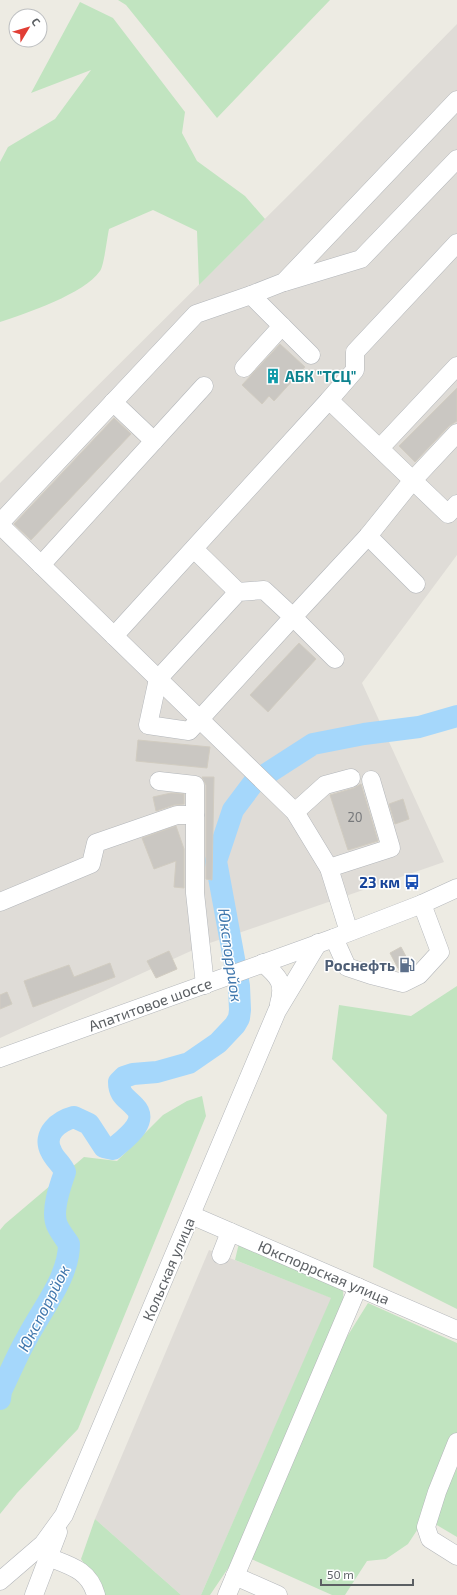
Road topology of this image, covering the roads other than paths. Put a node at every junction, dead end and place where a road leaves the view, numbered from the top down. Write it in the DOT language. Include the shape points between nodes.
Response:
graph roads {
  1 [pos="457,100"];
  2 [pos="457,159"];
  3 [pos="457,243"];
  4 [pos="284,282"];
  5 [pos="251,295"];
  6 [pos="282,326"];
  7 [pos="311,355"];
  8 [pos="457,366"];
  9 [pos="244,368"];
  10 [pos="204,386"];
  11 [pos="330,400"];
  12 [pos="113,402"];
  13 [pos="457,433"];
  14 [pos="154,441"];
  15 [pos="380,448"];
  16 [pos="413,480"];
  17 [pos="457,504"];
  18 [pos="0,524"];
  19 [pos="368,536"];
  20 [pos="194,549"];
  21 [pos="41,565"];
  22 [pos="416,584"];
  23 [pos="238,592"];
  24 [pos="293,618"];
  25 [pos="114,636"];
  26 [pos="336,658"];
  27 [pos="158,679"];
  28 [pos="199,719"];
  29 [pos="351,778"];
  30 [pos="371,780"];
  31 [pos="159,781"];
  32 [pos="294,811"];
  33 [pos="195,815"];
  34 [pos="329,868"];
  35 [pos="457,888"];
  36 [pos="0,902"];
  37 [pos="422,904"];
  38 [pos="334,938"];
  39 [pos="258,965"];
  40 [pos="205,985"];
  41 [pos="277,1011"];
  42 [pos="0,1058"];
  43 [pos="191,1215"];
  44 [pos="230,1232"];
  45 [pos="221,1255"];
  46 [pos="358,1287"];
  47 [pos="457,1330"];
  48 [pos="457,1442"];
  49 [pos="64,1515"];
  50 [pos="457,1556"];
  51 [pos="48,1557"];
  52 [pos="235,1576"];
  53 [pos="0,1581"];
  54 [pos="34,1595"];
  55 [pos="96,1595"];
  56 [pos="227,1595"];
  57 [pos="278,1595"];
  1 -- 4 [label="street"];
  2 -- 4 [label="street" via="361,259"];
  3 -- 11 [label="street" via="355,352 355,370"];
  4 -- 5 [label="street"];
  5 -- 6 [label="street"];
  5 -- 12 [label="street" via="196,314"];
  6 -- 7 [label="street"];
  6 -- 9 [label="street"];
  8 -- 15 [label="street"];
  10 -- 14 [label="street"];
  11 -- 15 [label="street"];
  11 -- 20 [label="street"];
  12 -- 14 [label="street"];
  12 -- 18 [label="street"];
  13 -- 16 [label="street"];
  14 -- 21 [label="street"];
  15 -- 16 [label="street"];
  16 -- 17 [label="street" via="448,514"];
  16 -- 19 [label="street"];
  18 -- 21 [label="street"];
  19 -- 22 [label="street"];
  19 -- 24 [label="street"];
  20 -- 23 [label="street"];
  20 -- 25 [label="street"];
  21 -- 25 [label="street"];
  23 -- 24 [label="street" via="264,590"];
  23 -- 27 [label="street"];
  24 -- 26 [label="street"];
  24 -- 28 [label="street"];
  25 -- 27 [label="street"];
  27 -- 28 [label="street"];
  27 -- 28 [label="street" via="148,725 188,731"];
  28 -- 32 [label="street"];
  29 -- 32 [label="street" via="325,785"];
  30 -- 34 [label="street" via="391,848"];
  31 -- 33 [label="street" via="195,785"];
  32 -- 34 [label="street"];
  33 -- 36 [label="street" via="177,815 96,843 91,864"];
  33 -- 40 [label="street" via="195,893"];
  34 -- 38 [label="street"];
  35 -- 37 [label="street, Апатитовое шоссе"];
  37 -- 38 [label="street, Апатитовое шоссе"];
  37 -- 38 [label="street" via="440,952 420,975 403,983 347,967"];
  38 -- 39 [label="street, Апатитовое шоссе"];
  38 -- 41 [label="street, Кольская улица"];
  39 -- 40 [label="street, Апатитовое шоссе"];
  39 -- 41 [label="street" via="276,974 281,983 283,993"];
  40 -- 42 [label="street, Апатитовое шоссе"];
  41 -- 43 [label="street, Кольская улица"];
  43 -- 44 [label="street, Юкспоррская улица"];
  43 -- 49 [label="street, Кольская улица"];
  44 -- 45 [label="street"];
  44 -- 46 [label="street, Юкспоррская улица"];
  46 -- 47 [label="street, Юкспоррская улица"];
  46 -- 52 [label="street"];
  48 -- 50 [label="street" via="426,1527 430,1539"];
  49 -- 51 [label="street"];
  49 -- 53 [label="street, Кольская улица" via="43,1544"];
  51 -- 54 [label="street"];
  51 -- 55 [label="street" via="78,1568 93,1584"];
  52 -- 56 [label="street"];
  52 -- 57 [label="street"];
}
